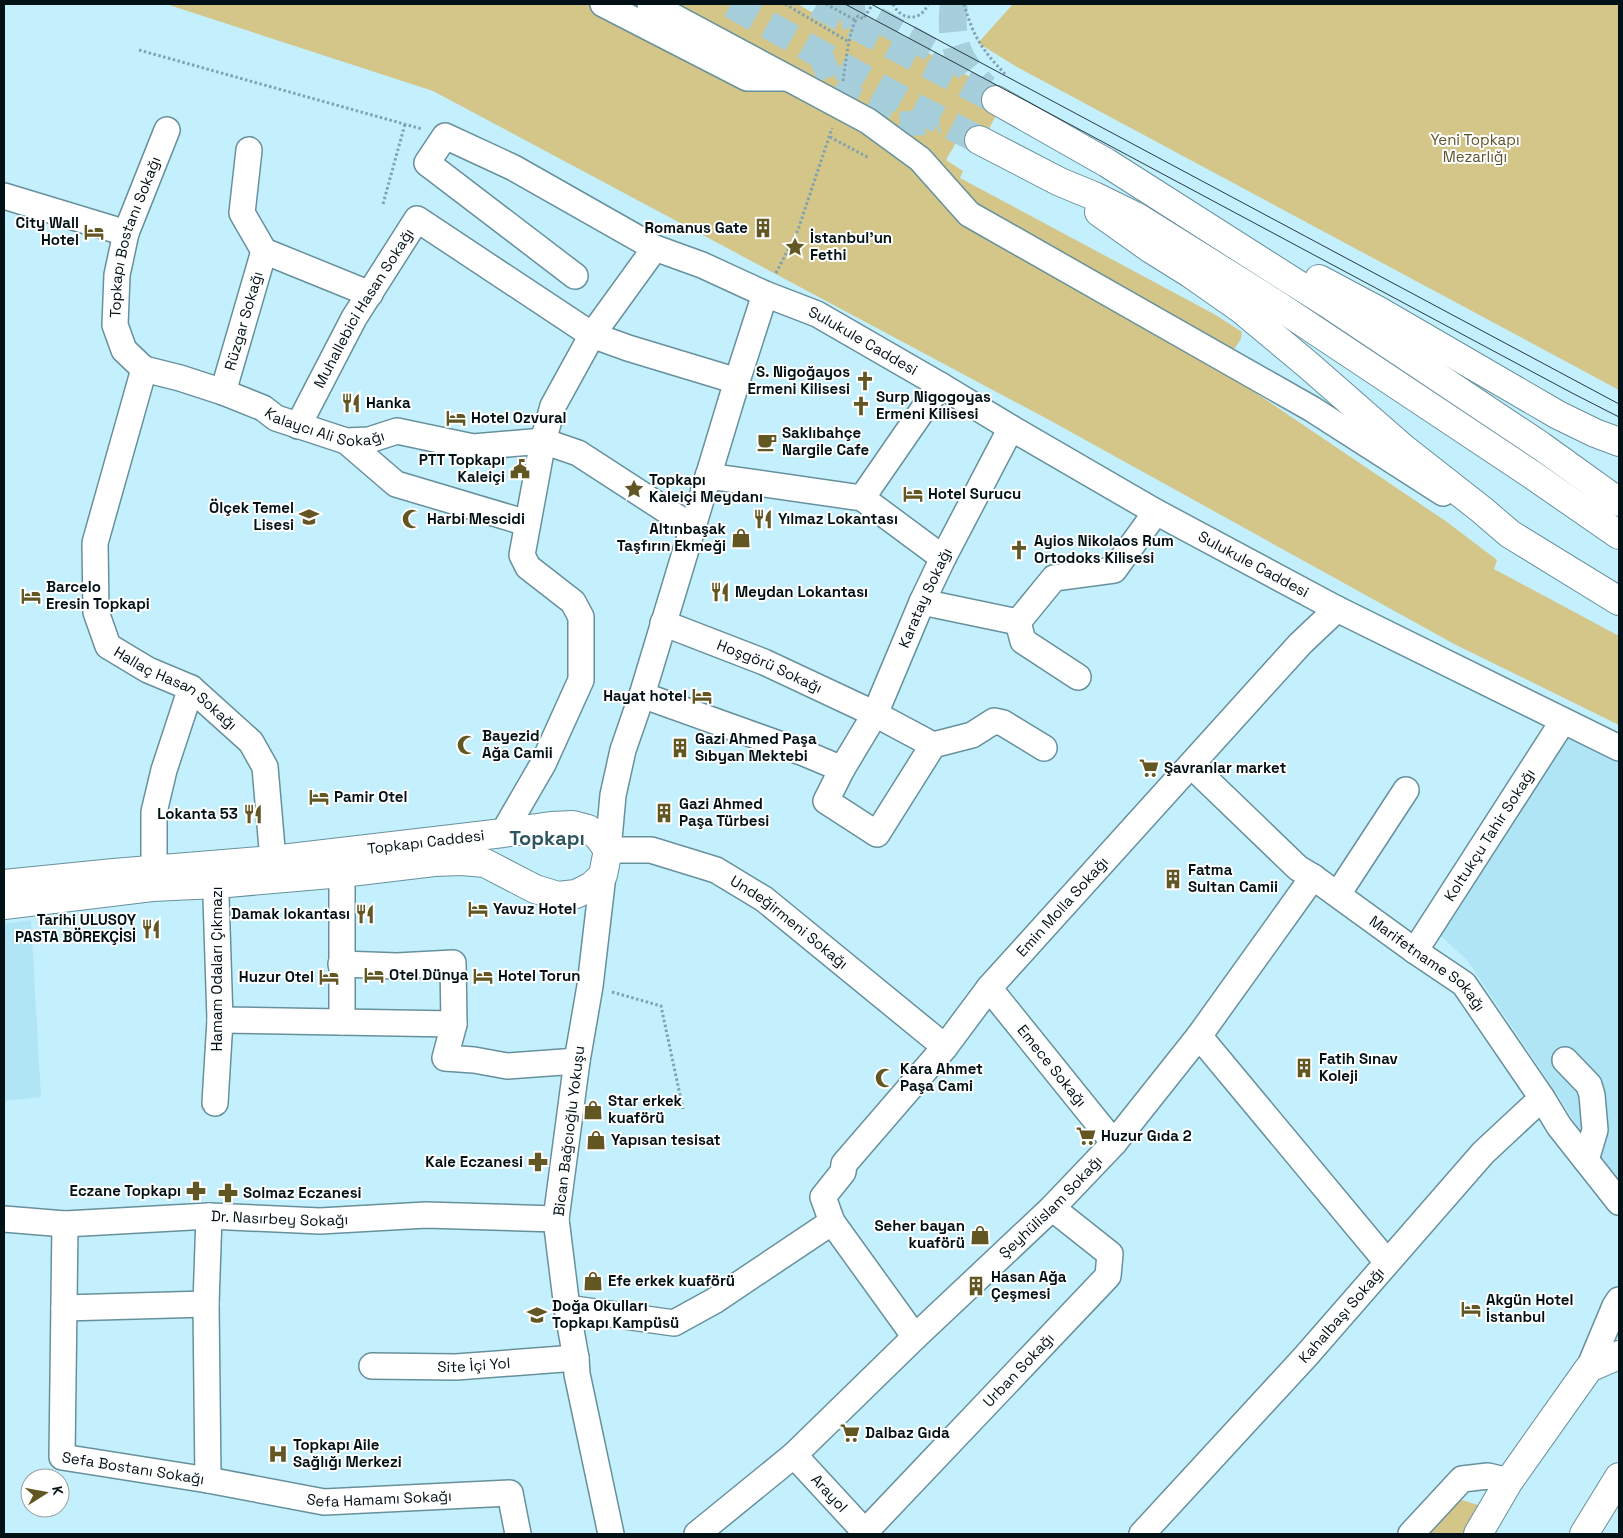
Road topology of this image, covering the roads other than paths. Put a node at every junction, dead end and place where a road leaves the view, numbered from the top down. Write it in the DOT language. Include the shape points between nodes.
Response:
graph roads {
  1 [pos="603,4"];
  2 [pos="650,4"];
  3 [pos="788,78"];
  4 [pos="996,100"];
  5 [pos="167,130"];
  6 [pos="979,140"];
  7 [pos="249,150"];
  8 [pos="1060,182"];
  9 [pos="4,196"];
  10 [pos="1216,232"];
  11 [pos="126,233"];
  12 [pos="655,248"];
  13 [pos="264,252"];
  14 [pos="575,276"];
  15 [pos="370,294"];
  16 [pos="766,294"];
  17 [pos="592,335"];
  18 [pos="144,369"];
  19 [pos="737,381"];
  20 [pos="940,385"];
  21 [pos="224,392"];
  22 [pos="298,426"];
  23 [pos="1011,428"];
  24 [pos="346,440"];
  25 [pos="542,441"];
  26 [pos="1619,442"];
  27 [pos="708,476"];
  28 [pos="862,498"];
  29 [pos="1619,502"];
  30 [pos="1156,512"];
  31 [pos="527,523"];
  32 [pos="692,527"];
  33 [pos="1510,534"];
  34 [pos="1619,535"];
  35 [pos="943,558"];
  36 [pos="1619,601"];
  37 [pos="922,602"];
  38 [pos="1337,609"];
  39 [pos="1018,622"];
  40 [pos="664,623"];
  41 [pos="1078,677"];
  42 [pos="191,688"];
  43 [pos="642,695"];
  44 [pos="874,714"];
  45 [pos="1563,721"];
  46 [pos="933,745"];
  47 [pos="1044,748"];
  48 [pos="1619,748"];
  49 [pos="1191,765"];
  50 [pos="842,769"];
  51 [pos="1406,790"];
  52 [pos="502,833"];
  53 [pos="273,860"];
  54 [pos="606,863"];
  55 [pos="342,873"];
  56 [pos="216,875"];
  57 [pos="1313,877"];
  58 [pos="153,878"];
  59 [pos="4,884"];
  60 [pos="1338,894"];
  61 [pos="4,905"];
  62 [pos="1415,951"];
  63 [pos="341,964"];
  64 [pos="989,988"];
  65 [pos="220,1020"];
  66 [pos="342,1022"];
  67 [pos="454,1024"];
  68 [pos="1199,1036"];
  69 [pos="945,1047"];
  70 [pos="577,1060"];
  71 [pos="1564,1060"];
  72 [pos="1542,1098"];
  73 [pos="215,1103"];
  74 [pos="1114,1142"];
  75 [pos="1586,1160"];
  76 [pos="1619,1202"];
  77 [pos="1052,1208"];
  78 [pos="209,1216"];
  79 [pos="556,1218"];
  80 [pos="4,1219"];
  81 [pos="832,1222"];
  82 [pos="65,1224"];
  83 [pos="1387,1262"];
  84 [pos="1619,1300"];
  85 [pos="206,1304"];
  86 [pos="64,1308"];
  87 [pos="568,1308"];
  88 [pos="915,1337"];
  89 [pos="1619,1355"];
  90 [pos="576,1358"];
  91 [pos="372,1366"];
  92 [pos="1589,1368"];
  93 [pos="794,1455"];
  94 [pos="1619,1477"];
  95 [pos="208,1480"];
  96 [pos="1509,1481"];
  97 [pos="864,1533"];
  98 [pos="518,1534"];
  99 [pos="611,1534"];
  100 [pos="696,1534"];
  101 [pos="1142,1534"];
  102 [pos="1411,1534"];
  103 [pos="1478,1534"];
  104 [pos="1584,1534"];
  1 -- 3 [label="street" via="747,78"];
  2 -- 3 [label="street"];
  3 -- 33 [label="street" via="868,121 920,159 969,214 1312,409"];
  4 -- 10 [label="main road"];
  5 -- 11 [label="street, Topkapı Bostanı Sokağı"];
  6 -- 8 [label="main road"];
  7 -- 13 [label="street" via="242,213"];
  8 -- 33 [label="main road" via="1108,220 1241,309 1403,448"];
  8 -- 34 [label="main road" via="1138,217 1220,268"];
  9 -- 11 [label="street"];
  10 -- 26 [label="main road" via="1248,242 1283,259 1558,414"];
  10 -- 29 [label="main road" via="1541,446"];
  11 -- 18 [label="street, Topkapı Bostanı Sokağı" via="117,275 115,325 124,350"];
  12 -- 14 [label="street, Sulukule Caddesi" via="514,168 444,136 427,163"];
  12 -- 16 [label="street, Sulukule Caddesi"];
  12 -- 17 [label="street, Topkapı Caddesi"];
  13 -- 15 [label="street"];
  13 -- 21 [label="street, Rüzgar Sokağı"];
  15 -- 17 [label="street, Muhallebici Hasan Sokağı" via="417,218"];
  15 -- 22 [label="street, Muhallebici Hasan Sokağı" via="354,318"];
  16 -- 19 [label="street"];
  16 -- 20 [label="street, Sulukule Caddesi" via="817,314"];
  17 -- 19 [label="street"];
  17 -- 25 [label="street, Topkapı Caddesi" via="553,406"];
  18 -- 21 [label="street, Kalaycı Ali Sokağı"];
  18 -- 42 [label="street, Hallaç Hasan Sokağı" via="95,543 96,612 108,646 148,670"];
  19 -- 27 [label="street"];
  20 -- 23 [label="street, Sulukule Caddesi"];
  20 -- 28 [label="street"];
  21 -- 22 [label="street, Kalaycı Ali Sokağı"];
  22 -- 24 [label="street, Kalaycı Ali Sokağı"];
  23 -- 30 [label="street, Sulukule Caddesi"];
  23 -- 35 [label="street, Karatay Sokağı"];
  24 -- 25 [label="street, Kalaycı Ali Sokağı" via="369,440 397,431 473,447"];
  24 -- 31 [label="street" via="396,484"];
  25 -- 31 [label="street, Topkapı Caddesi"];
  25 -- 32 [label="street" via="578,453"];
  27 -- 28 [label="street"];
  27 -- 32 [label="street"];
  28 -- 35 [label="street"];
  30 -- 38 [label="street, Sulukule Caddesi"];
  30 -- 39 [label="street" via="1114,570 1054,578"];
  31 -- 52 [label="street, Topkapı Caddesi" via="522,555 528,567 573,602 581,617 581,680 543,764"];
  32 -- 40 [label="street"];
  33 -- 36 [label="main road"];
  35 -- 37 [label="street, Karatay Sokağı"];
  37 -- 39 [label="street"];
  37 -- 44 [label="street, Karatay Sokağı"];
  38 -- 45 [label="street, Sulukule Caddesi"];
  38 -- 49 [label="street, Emin Molla Sokağı" via="1300,644"];
  39 -- 41 [label="street" via="1023,641"];
  40 -- 43 [label="street"];
  40 -- 44 [label="street, Hoşgörü Sokağı" via="764,662"];
  42 -- 53 [label="street, Hallaç Hasan Sokağı" via="251,742 265,767"];
  42 -- 58 [label="street" via="154,812"];
  43 -- 50 [label="street"];
  43 -- 54 [label="street" via="623,750 613,795"];
  44 -- 46 [label="street, Hoşgörü Sokağı"];
  44 -- 50 [label="street, Karatay Sokağı"];
  45 -- 48 [label="street, Sulukule Caddesi"];
  45 -- 62 [label="street, Koltukçu Tahir Sokağı"];
  46 -- 47 [label="street" via="972,735 994,721 1003,723"];
  46 -- 50 [label="street, Karatay Sokağı" via="877,834 826,801"];
  49 -- 57 [label="street, Marifetname Sokağı" via="1298,868"];
  49 -- 64 [label="street, Emin Molla Sokağı"];
  51 -- 60 [label="street"];
  52 -- 53 [label="main road, Topkapı Caddesi"];
  52 -- 54 [label="main road" via="573,825 598,836"];
  53 -- 56 [label="main road, Topkapı Caddesi"];
  54 -- 55 [label="main road, Topkapı Caddesi" via="592,886 576,894 558,896 535,889 484,863 434,862"];
  54 -- 69 [label="street, Undeğirmeni Sokağı" via="651,850 716,870 764,899"];
  54 -- 70 [label="street, Bican Bağcıoğlu Yokuşu"];
  55 -- 56 [label="main road, Topkapı Caddesi"];
  55 -- 63 [label="street"];
  56 -- 58 [label="main road, Topkapı Caddesi"];
  56 -- 65 [label="street, Hamam Odaları Çıkmazı"];
  57 -- 60 [label="street, Marifetname Sokağı"];
  57 -- 68 [label="street, Şeyhülislam Sokağı"];
  58 -- 59 [label="main road, Topkapı Caddesi"];
  58 -- 61 [label="main road, Topkapı Caddesi"];
  60 -- 62 [label="street, Marifetname Sokağı"];
  62 -- 72 [label="street, Marifetname Sokağı" via="1464,984"];
  63 -- 66 [label="street"];
  63 -- 67 [label="street" via="453,963"];
  64 -- 69 [label="street, Emin Molla Sokağı"];
  64 -- 74 [label="street, Emece Sokağı"];
  65 -- 66 [label="street"];
  65 -- 73 [label="street, Hamam Odaları Çıkmazı"];
  66 -- 67 [label="street"];
  67 -- 70 [label="street" via="445,1058 507,1066"];
  68 -- 74 [label="street, Şeyhülislam Sokağı"];
  68 -- 83 [label="street"];
  69 -- 81 [label="street, Emin Molla Sokağı" via="844,1164 843,1172 823,1197"];
  70 -- 79 [label="street, Bican Bağcıoğlu Yokuşu"];
  71 -- 75 [label="street" via="1589,1085 1592,1095 1595,1130"];
  72 -- 75 [label="street, Marifetname Sokağı"];
  72 -- 83 [label="street, Kahalbaşı Sokağı" via="1483,1153"];
  74 -- 77 [label="street, Şeyhülislam Sokağı"];
  75 -- 76 [label="street, Marifetname Sokağı"];
  77 -- 88 [label="street, Şeyhülislam Sokağı"];
  77 -- 97 [label="street, Urban Sokağı" via="1110,1254 1108,1276"];
  78 -- 79 [label="street, Dr. Nasırbey Sokağı" via="320,1221 426,1215"];
  78 -- 82 [label="street, Dr. Nasırbey Sokağı"];
  78 -- 85 [label="street, Sefa Bostanı Sokağı"];
  79 -- 87 [label="street, Bican Bağcıoğlu Yokuşu"];
  80 -- 82 [label="street, Dr. Nasırbey Sokağı"];
  81 -- 87 [label="street" via="714,1302 674,1323"];
  81 -- 88 [label="street"];
  82 -- 86 [label="street, Sefa Bostanı Sokağı"];
  83 -- 101 [label="street, Kahalbaşı Sokağı" via="1306,1356"];
  84 -- 92 [label="street"];
  85 -- 86 [label="street"];
  85 -- 95 [label="street, Sefa Bostanı Sokağı"];
  86 -- 95 [label="street, Sefa Bostanı Sokağı" via="62,1456"];
  87 -- 90 [label="street, Bican Bağcıoğlu Yokuşu"];
  88 -- 93 [label="street, Şeyhülislam Sokağı"];
  89 -- 92 [label="main road"];
  90 -- 91 [label="street, Site İçi Yol" via="456,1367"];
  90 -- 99 [label="street, Bican Bağcıoğlu Yokuşu"];
  92 -- 96 [label="main road"];
  93 -- 97 [label="street, Arayol"];
  93 -- 100 [label="street, Şeyhülislam Sokağı"];
  94 -- 104 [label="main road"];
  95 -- 98 [label="street, Sefa Hamamı Sokağı" via="324,1502 510,1493"];
  96 -- 102 [label="street" via="1488,1476 1462,1479"];
  96 -- 103 [label="main road"];
}
